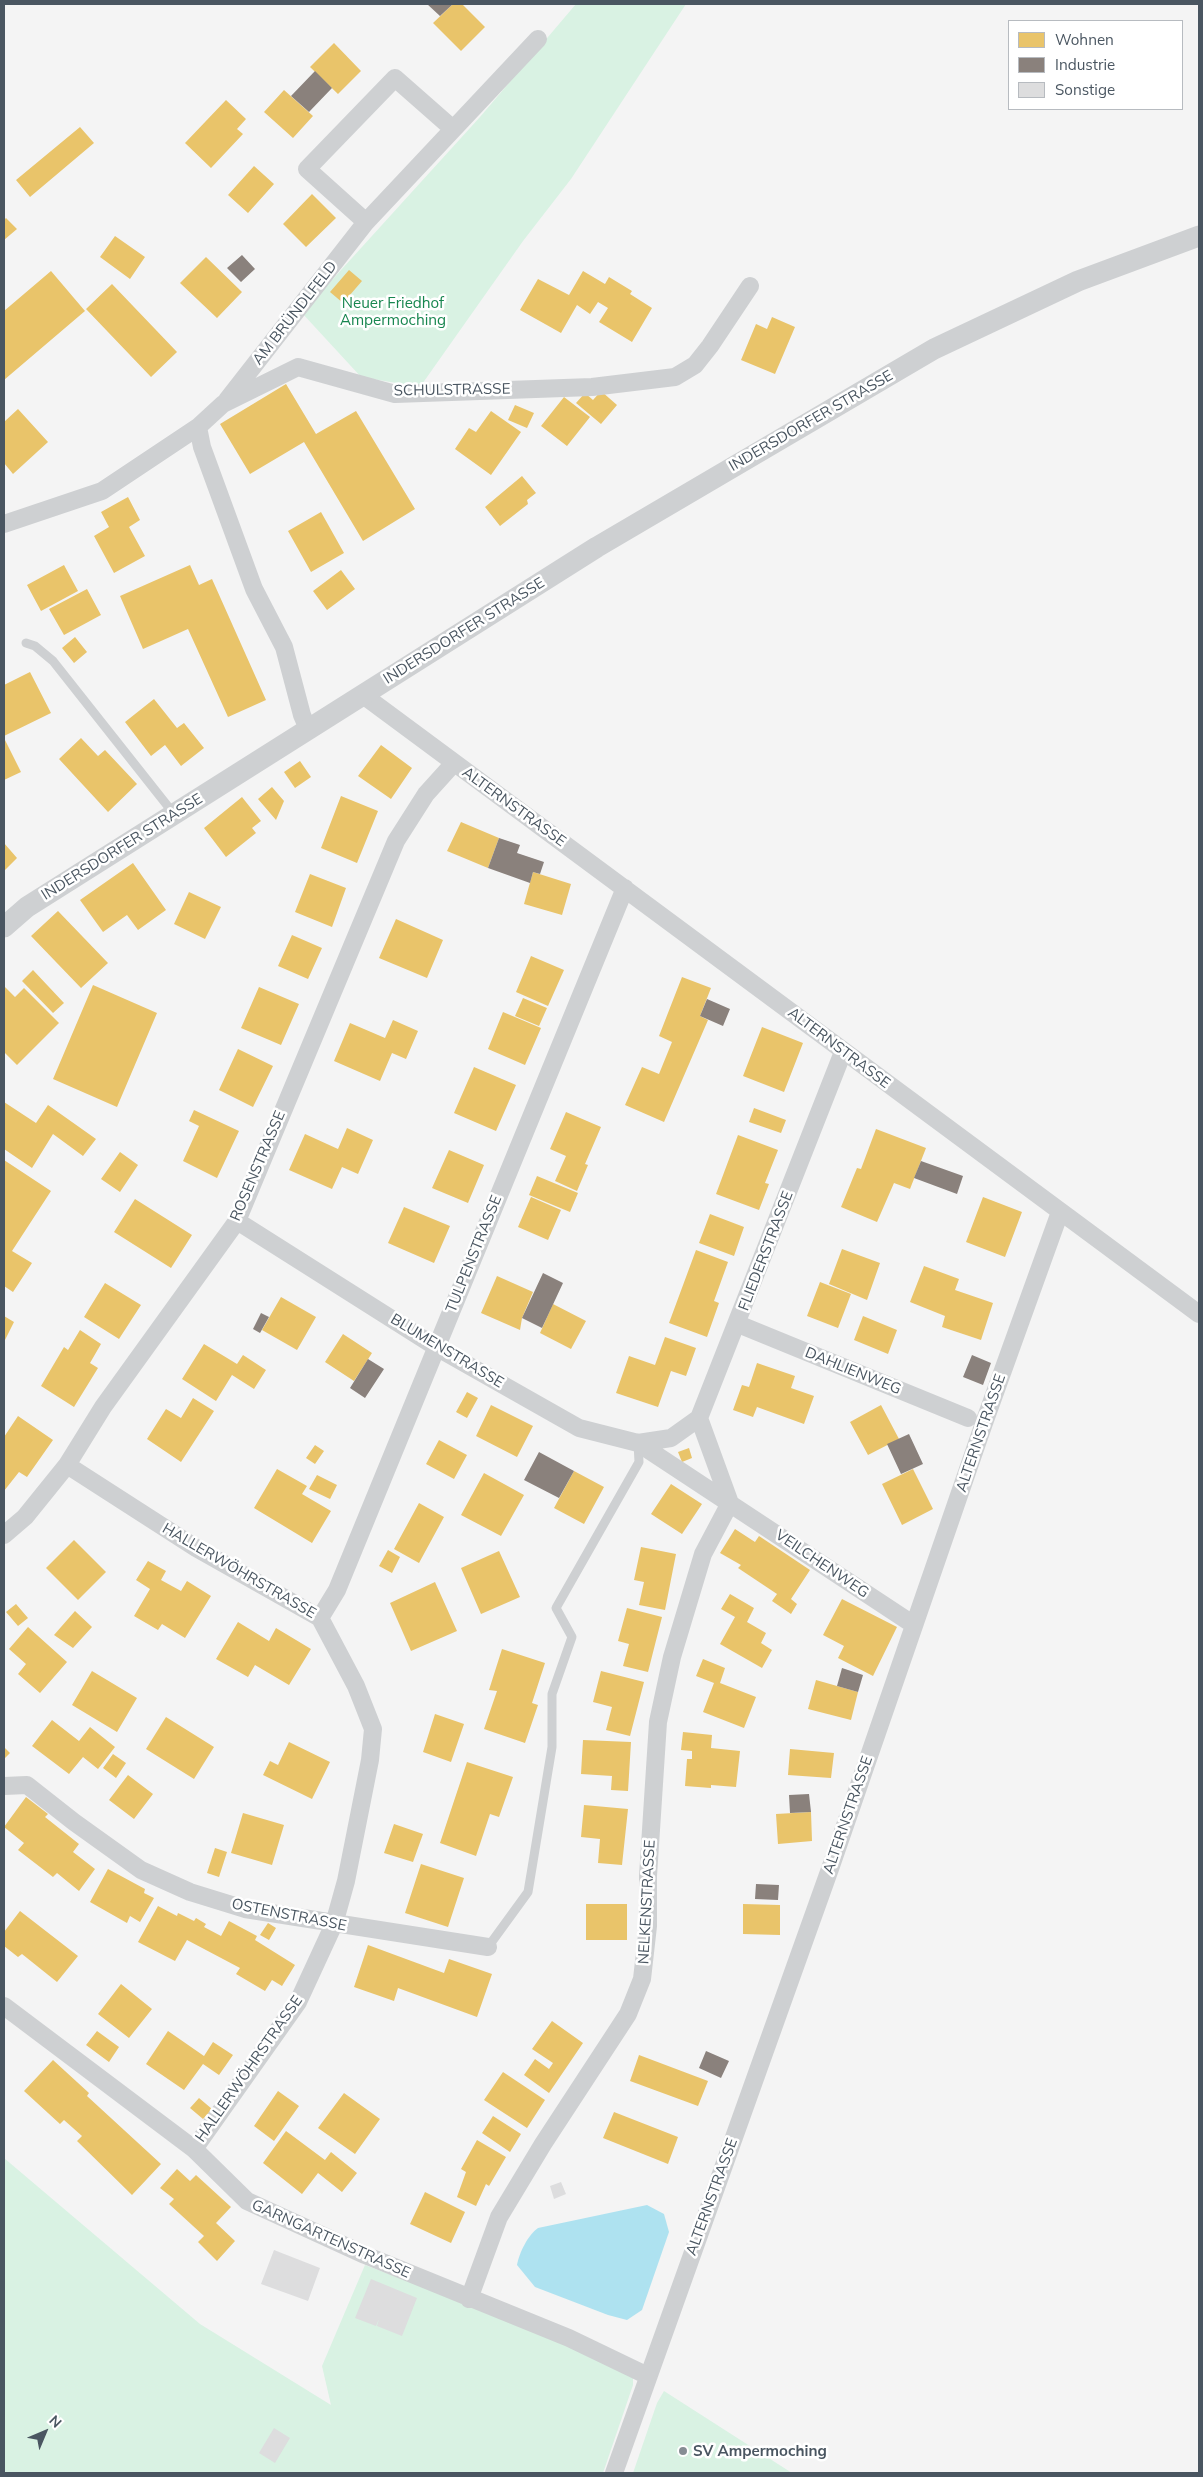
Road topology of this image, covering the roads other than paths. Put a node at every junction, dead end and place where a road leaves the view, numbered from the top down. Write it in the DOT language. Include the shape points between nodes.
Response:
graph roads {
  1 [pos="538,39"];
  2 [pos="453,129"];
  3 [pos="366,222"];
  4 [pos="1199,236"];
  5 [pos="750,286"];
  6 [pos="223,404"];
  7 [pos="198,427"];
  8 [pos="4,524"];
  9 [pos="26,643"];
  10 [pos="363,695"];
  11 [pos="308,730"];
  12 [pos="454,763"];
  13 [pos="174,814"];
  14 [pos="625,888"];
  15 [pos="4,927"];
  16 [pos="844,1052"];
  17 [pos="1060,1212"];
  18 [pos="237,1221"];
  19 [pos="1199,1314"];
  20 [pos="738,1324"];
  21 [pos="436,1347"];
  22 [pos="699,1418"];
  23 [pos="968,1418"];
  24 [pos="638,1443"];
  25 [pos="67,1466"];
  26 [pos="730,1502"];
  27 [pos="4,1535"];
  28 [pos="320,1618"];
  29 [pos="914,1625"];
  30 [pos="4,1786"];
  31 [pos="334,1924"];
  32 [pos="488,1947"];
  33 [pos="4,2006"];
  34 [pos="194,2149"];
  35 [pos="469,2299"];
  36 [pos="648,2376"];
  37 [pos="614,2473"];
  1 -- 2 [label="street, AM BRÜNDLFELD"];
  2 -- 3 [label="street, AM BRÜNDLFELD"];
  2 -- 3 [label="street" via="395,78 306,169"];
  3 -- 6 [label="street, AM BRÜNDLFELD"];
  4 -- 10 [label="street, INDERSDORFER STRASSE" via="1078,282 934,349 597,547"];
  5 -- 6 [label="street, SCHULSTRASSE" via="705,352 694,365 675,377 592,388 396,394 298,367"];
  6 -- 7 [label="street, SCHULSTRASSE"];
  7 -- 8 [label="street, SCHULSTRASSE" via="102,491"];
  7 -- 11 [label="street" via="202,447 254,589 284,647"];
  9 -- 13 [label="lane" via="53,661"];
  10 -- 11 [label="street, INDERSDORFER STRASSE"];
  10 -- 12 [label="street, ALTERNSTRASSE"];
  11 -- 13 [label="street, INDERSDORFER STRASSE"];
  12 -- 14 [label="street, ALTERNSTRASSE"];
  12 -- 18 [label="street, ROSENSTRASSE" via="426,794 396,841"];
  13 -- 15 [label="street, INDERSDORFER STRASSE" via="28,907"];
  14 -- 16 [label="street, ALTERNSTRASSE"];
  14 -- 21 [label="street, TULPENSTRASSE"];
  16 -- 17 [label="street, ALTERNSTRASSE"];
  16 -- 20 [label="street, FLIEDERSTRASSE"];
  17 -- 19 [label="street"];
  17 -- 29 [label="street, ALTERNSTRASSE"];
  18 -- 21 [label="street, BLUMENSTRASSE"];
  18 -- 25 [label="street, ROSENSTRASSE" via="103,1407"];
  20 -- 22 [label="street, FLIEDERSTRASSE"];
  20 -- 23 [label="street, DAHLIENWEG"];
  21 -- 24 [label="street, BLUMENSTRASSE" via="579,1428"];
  21 -- 28 [label="street, TULPENSTRASSE" via="337,1590"];
  22 -- 24 [label="street, BLUMENSTRASSE" via="671,1438"];
  22 -- 26 [label="street"];
  24 -- 26 [label="street, VEILCHENWEG"];
  24 -- 32 [label="lane" via="639,1462 556,1608 572,1637 552,1694 552,1747 528,1892"];
  25 -- 27 [label="street, ROSENSTRASSE" via="25,1517"];
  25 -- 28 [label="street, HALLERWÖHRSTRASSE" via="196,1548"];
  26 -- 29 [label="street, VEILCHENWEG"];
  26 -- 35 [label="street, NELKENSTRASSE" via="703,1554 672,1657 658,1722 648,1926 642,1979 628,2014 499,2217"];
  28 -- 31 [label="street, HALLERWÖHRSTRASSE" via="356,1686 373,1729 348,1872"];
  29 -- 36 [label="street, ALTERNSTRASSE"];
  30 -- 31 [label="street, OSTENSTRASSE" via="27,1785 141,1870 190,1892 245,1909"];
  31 -- 32 [label="street, OSTENSTRASSE"];
  31 -- 34 [label="street, HALLERWÖHRSTRASSE" via="298,2002"];
  33 -- 34 [label="street, GARNGARTENSTRASSE"];
  34 -- 35 [label="street, GARNGARTENSTRASSE" via="247,2201 329,2240"];
  35 -- 36 [label="street, GARNGARTENSTRASSE" via="569,2338"];
  36 -- 37 [label="street, ALTERNSTRASSE"];
}
